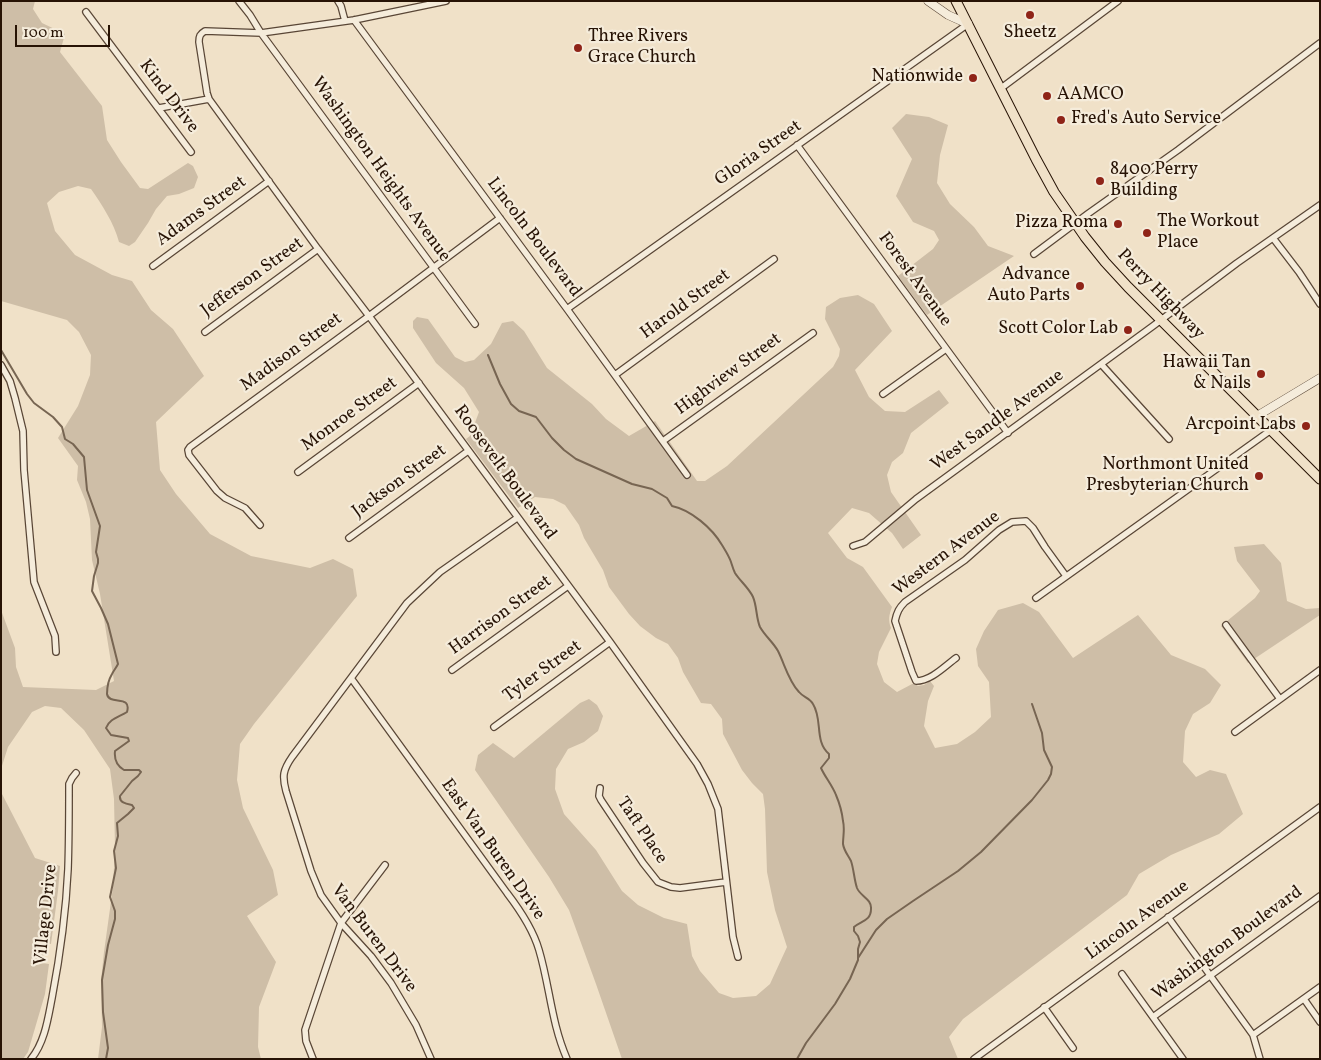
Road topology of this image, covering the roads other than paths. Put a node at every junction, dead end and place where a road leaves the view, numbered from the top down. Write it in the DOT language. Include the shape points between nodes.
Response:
graph roads {
  1 [pos="239,1"];
  2 [pos="338,1"];
  3 [pos="446,1"];
  4 [pos="928,1"];
  5 [pos="956,1"];
  6 [pos="1118,1"];
  7 [pos="86,12"];
  8 [pos="354,20"];
  9 [pos="345,21"];
  10 [pos="968,24"];
  11 [pos="261,33"];
  12 [pos="1320,44"];
  13 [pos="1000,89"];
  14 [pos="209,99"];
  15 [pos="158,108"];
  16 [pos="797,145"];
  17 [pos="191,152"];
  18 [pos="269,181"];
  19 [pos="1320,205"];
  20 [pos="500,218"];
  21 [pos="1075,224"];
  22 [pos="1273,238"];
  23 [pos="318,249"];
  24 [pos="1034,254"];
  25 [pos="774,259"];
  26 [pos="153,266"];
  27 [pos="433,268"];
  28 [pos="1320,304"];
  29 [pos="567,309"];
  30 [pos="369,316"];
  31 [pos="1161,320"];
  32 [pos="475,324"];
  33 [pos="205,332"];
  34 [pos="813,333"];
  35 [pos="946,349"];
  36 [pos="1101,364"];
  37 [pos="1,365"];
  38 [pos="615,375"];
  39 [pos="1320,378"];
  40 [pos="419,383"];
  41 [pos="883,394"];
  42 [pos="1257,416"];
  43 [pos="1270,430"];
  44 [pos="1008,433"];
  45 [pos="1169,439"];
  46 [pos="663,440"];
  47 [pos="468,451"];
  48 [pos="298,472"];
  49 [pos="687,475"];
  50 [pos="1320,479"];
  51 [pos="517,518"];
  52 [pos="260,525"];
  53 [pos="349,538"];
  54 [pos="853,546"];
  55 [pos="1066,576"];
  56 [pos="568,586"];
  57 [pos="1036,598"];
  58 [pos="1226,625"];
  59 [pos="610,642"];
  60 [pos="56,652"];
  61 [pos="956,658"];
  62 [pos="452,670"];
  63 [pos="1320,670"];
  64 [pos="350,678"];
  65 [pos="1280,699"];
  66 [pos="494,726"];
  67 [pos="1235,732"];
  68 [pos="76,773"];
  69 [pos="600,788"];
  70 [pos="1320,807"];
  71 [pos="385,866"];
  72 [pos="726,882"];
  73 [pos="1320,896"];
  74 [pos="1168,917"];
  75 [pos="341,923"];
  76 [pos="738,958"];
  77 [pos="1122,974"];
  78 [pos="1211,975"];
  79 [pos="1320,987"];
  80 [pos="1304,998"];
  81 [pos="1044,1007"];
  82 [pos="1153,1017"];
  83 [pos="1320,1022"];
  84 [pos="1252,1035"];
  85 [pos="1074,1048"];
  86 [pos="31,1059"];
  87 [pos="313,1059"];
  88 [pos="431,1059"];
  89 [pos="567,1059"];
  90 [pos="974,1059"];
  91 [pos="1183,1059"];
  92 [pos="1260,1059"];
  1 -- 11 [label="street, Washington Heights Avenue"];
  2 -- 9 [label="street"];
  3 -- 8 [label="street"];
  4 -- 10 [label="street"];
  5 -- 10 [label="main road, Perry Highway"];
  6 -- 13 [label="street"];
  7 -- 15 [label="street, Kind Drive"];
  8 -- 9 [label="street"];
  8 -- 20 [label="street, Lincoln Boulevard"];
  9 -- 11 [label="street"];
  10 -- 13 [label="main road, Perry Highway"];
  10 -- 16 [label="street, Gloria Street"];
  11 -- 14 [label="street, Roosevelt Boulevard" via="206,31 200,34"];
  11 -- 27 [label="street, Washington Heights Avenue"];
  12 -- 21 [label="street"];
  13 -- 21 [label="main road, Perry Highway" via="1045,176"];
  14 -- 15 [label="street"];
  14 -- 18 [label="street, Roosevelt Boulevard"];
  15 -- 17 [label="street, Kind Drive"];
  16 -- 29 [label="street, Gloria Street"];
  16 -- 35 [label="street, Forest Avenue"];
  18 -- 23 [label="street, Roosevelt Boulevard"];
  18 -- 26 [label="street, Adams Street"];
  19 -- 22 [label="street, West Sandle Avenue"];
  20 -- 27 [label="street, Madison Street"];
  20 -- 29 [label="street, Lincoln Boulevard"];
  21 -- 24 [label="street"];
  21 -- 31 [label="main road, Perry Highway" via="1105,262"];
  22 -- 28 [label="street"];
  22 -- 31 [label="street, West Sandle Avenue"];
  23 -- 30 [label="street, Roosevelt Boulevard"];
  23 -- 33 [label="street, Jefferson Street"];
  25 -- 38 [label="street, Harold Street"];
  27 -- 30 [label="street, Madison Street"];
  27 -- 32 [label="street, Washington Heights Avenue"];
  29 -- 38 [label="street, Lincoln Boulevard"];
  30 -- 40 [label="street, Roosevelt Boulevard"];
  30 -- 52 [label="street, Madison Street" via="188,450 213,487 225,498 245,508"];
  31 -- 36 [label="street, West Sandle Avenue"];
  31 -- 42 [label="main road, Perry Highway"];
  34 -- 46 [label="street, Highview Street"];
  35 -- 41 [label="street"];
  35 -- 44 [label="street, Forest Avenue"];
  36 -- 44 [label="street, West Sandle Avenue"];
  36 -- 45 [label="street"];
  37 -- 60 [label="street" via="16,398 23,431 34,582 55,636"];
  38 -- 46 [label="street, Lincoln Boulevard"];
  39 -- 42 [label="street"];
  40 -- 47 [label="street, Roosevelt Boulevard"];
  40 -- 48 [label="street, Monroe Street"];
  42 -- 43 [label="main road, Perry Highway"];
  43 -- 50 [label="main road, Perry Highway"];
  43 -- 55 [label="street"];
  44 -- 54 [label="street, West Sandle Avenue" via="916,499 865,542"];
  46 -- 49 [label="street, Lincoln Boulevard"];
  47 -- 51 [label="street, Roosevelt Boulevard"];
  47 -- 53 [label="street, Jackson Street"];
  51 -- 56 [label="street, Roosevelt Boulevard"];
  51 -- 64 [label="street, Van Buren Drive" via="421,588"];
  55 -- 57 [label="street"];
  55 -- 61 [label="street, Western Avenue" via="1026,521 1012,522 993,534 965,560 899,607 895,621 916,681 928,678"];
  56 -- 59 [label="street, Roosevelt Boulevard"];
  56 -- 62 [label="street, Harrison Street"];
  58 -- 65 [label="street"];
  59 -- 66 [label="street, Tyler Street"];
  59 -- 72 [label="street, Roosevelt Boulevard" via="708,784 718,810"];
  63 -- 65 [label="street"];
  64 -- 75 [label="street, Van Buren Drive" via="286,766 284,778 317,888"];
  64 -- 89 [label="street, East Van Buren Drive" via="528,923 539,951 554,1024"];
  65 -- 67 [label="street"];
  68 -- 86 [label="street, Village Drive" via="69,784 67,881 55,982 47,1024 39,1048"];
  69 -- 72 [label="street, Taft Place" via="601,800 658,882 680,888"];
  70 -- 74 [label="street, Lincoln Avenue"];
  71 -- 75 [label="street"];
  72 -- 76 [label="street, Roosevelt Boulevard"];
  73 -- 78 [label="street, Washington Boulevard"];
  74 -- 78 [label="street"];
  74 -- 81 [label="street, Lincoln Avenue"];
  75 -- 87 [label="street" via="306,1030 306,1041"];
  75 -- 88 [label="street, Van Buren Drive" via="391,983"];
  77 -- 82 [label="street"];
  78 -- 82 [label="street, Washington Boulevard"];
  78 -- 84 [label="street"];
  79 -- 80 [label="street"];
  80 -- 83 [label="street"];
  80 -- 84 [label="street"];
  81 -- 85 [label="street"];
  81 -- 90 [label="street, Lincoln Avenue"];
  82 -- 91 [label="street"];
  84 -- 92 [label="street"];
}
